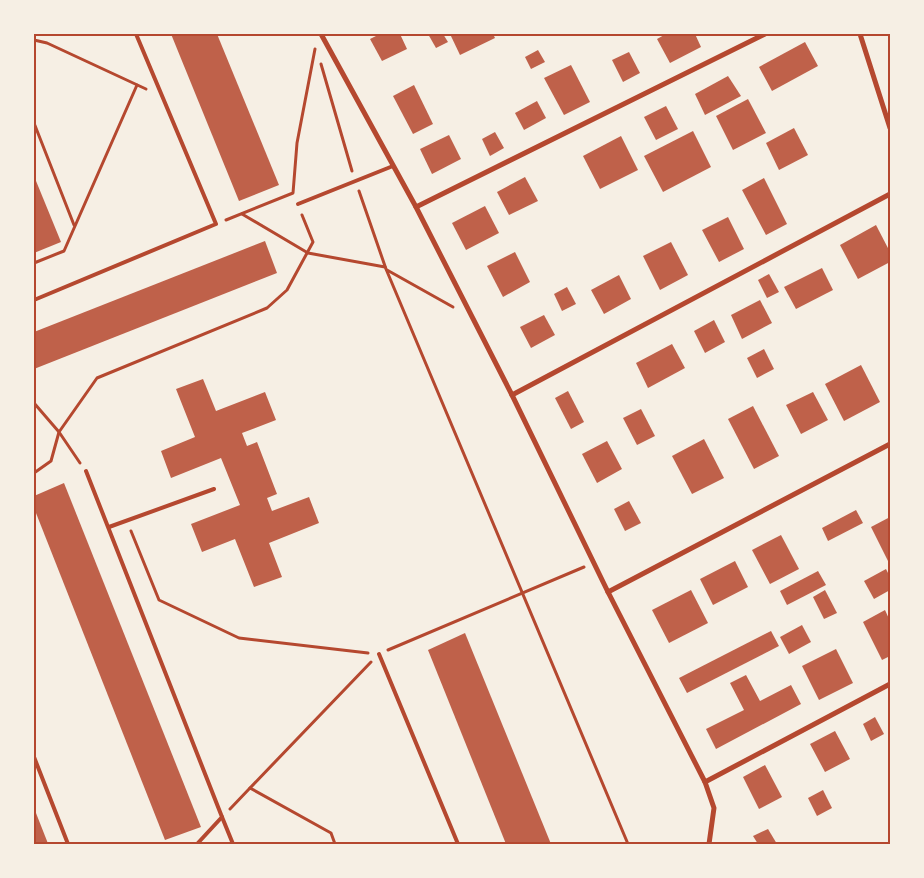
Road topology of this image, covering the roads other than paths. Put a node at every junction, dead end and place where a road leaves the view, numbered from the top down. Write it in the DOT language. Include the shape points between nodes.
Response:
graph roads {
  1 [pos="136,34"];
  2 [pos="321,34"];
  3 [pos="765,34"];
  4 [pos="860,34"];
  5 [pos="890,128"];
  6 [pos="393,166"];
  7 [pos="890,194"];
  8 [pos="298,204"];
  9 [pos="416,207"];
  10 [pos="34,300"];
  11 [pos="512,395"];
  12 [pos="890,444"];
  13 [pos="86,471"];
  14 [pos="214,489"];
  15 [pos="109,527"];
  16 [pos="608,592"];
  17 [pos="379,654"];
  18 [pos="890,684"];
  19 [pos="34,757"];
  20 [pos="704,782"];
  21 [pos="222,817"];
  22 [pos="68,844"];
  23 [pos="197,844"];
  24 [pos="233,844"];
  25 [pos="458,844"];
  26 [pos="709,844"];
  1 -- 10 [label="lane" via="216,224"];
  2 -- 6 [label="street"];
  3 -- 9 [label="street"];
  4 -- 5 [label="street"];
  6 -- 8 [label="lane"];
  6 -- 9 [label="street"];
  7 -- 11 [label="street"];
  9 -- 11 [label="street"];
  11 -- 16 [label="street"];
  12 -- 16 [label="street"];
  13 -- 15 [label="lane"];
  14 -- 15 [label="lane"];
  15 -- 21 [label="lane"];
  16 -- 20 [label="street"];
  17 -- 25 [label="lane"];
  18 -- 20 [label="street"];
  19 -- 22 [label="lane"];
  20 -- 26 [label="street" via="714,808"];
  21 -- 23 [label="lane"];
  21 -- 24 [label="lane"];
}
